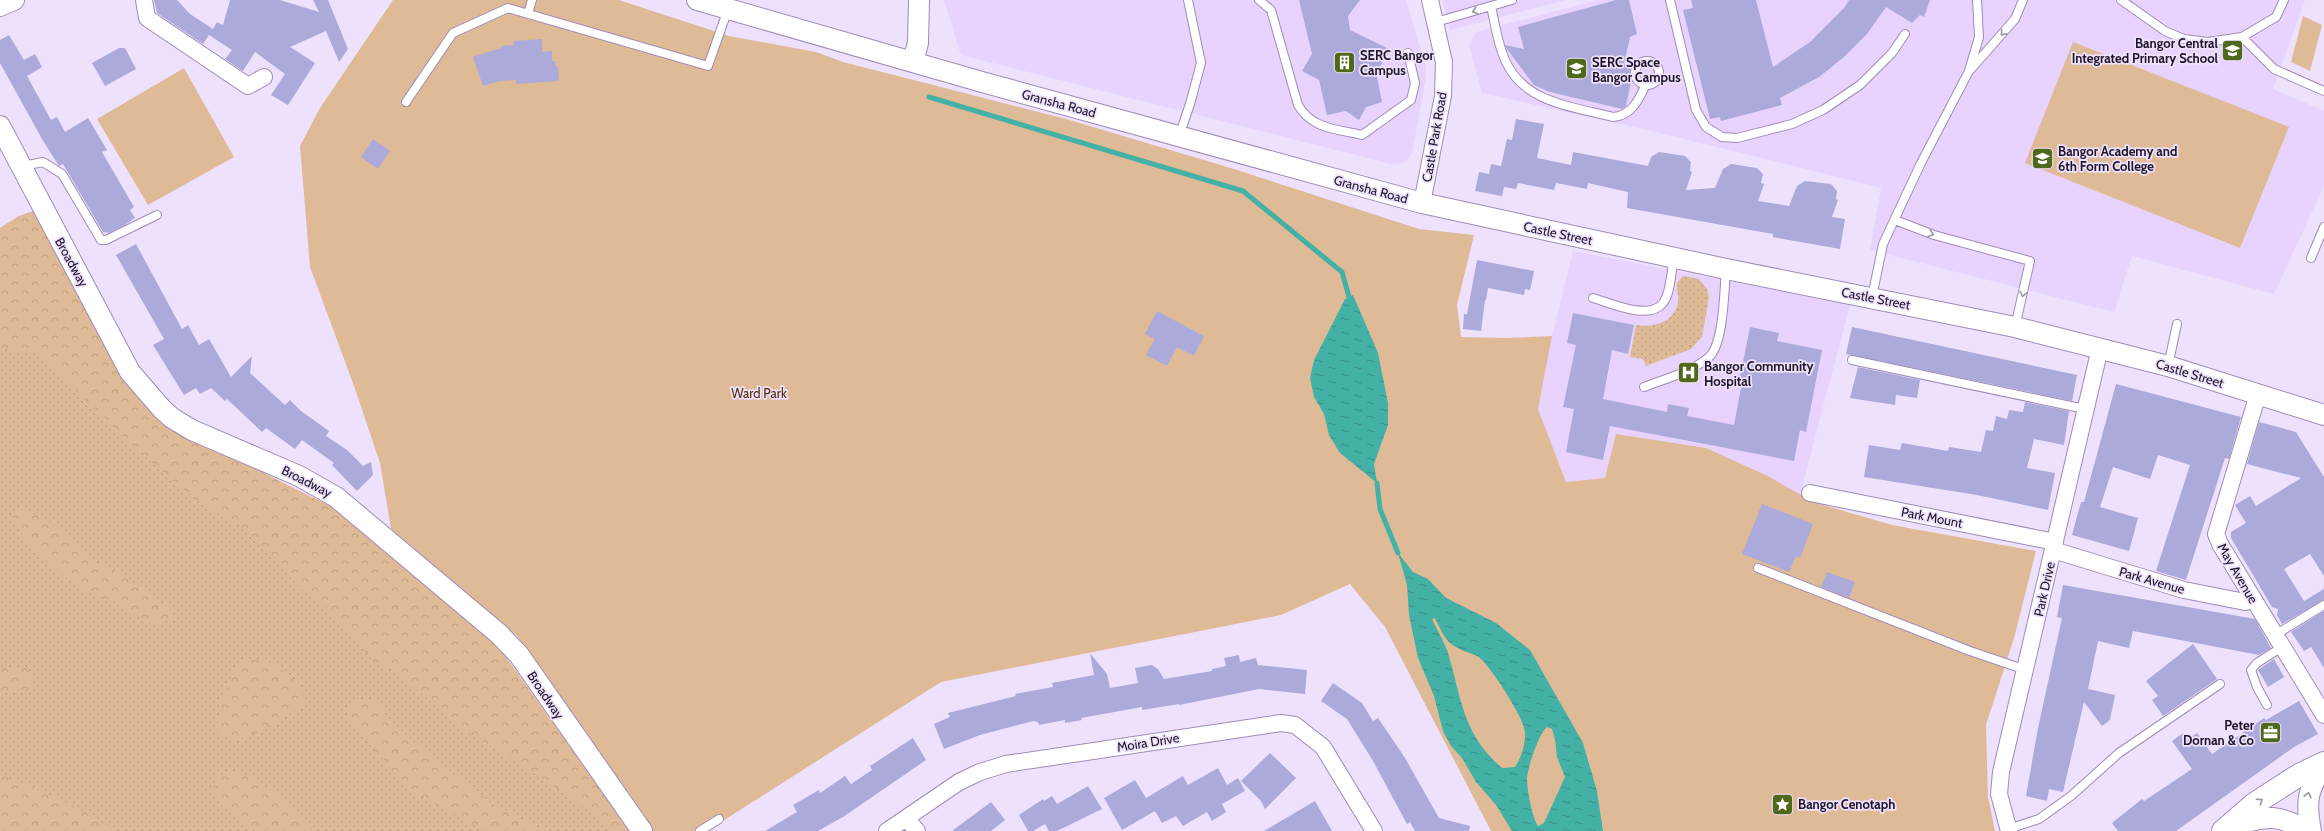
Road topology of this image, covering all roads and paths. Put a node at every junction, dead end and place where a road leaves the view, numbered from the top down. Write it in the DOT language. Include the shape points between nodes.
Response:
graph roads {
  1 [pos="14,0"];
  2 [pos="144,0"];
  3 [pos="532,0"];
  4 [pos="697,0"];
  5 [pos="919,0"];
  6 [pos="1188,0"];
  7 [pos="1259,0"];
  8 [pos="1430,0"];
  9 [pos="1512,0"];
  10 [pos="1670,0"];
  11 [pos="1976,0"];
  12 [pos="2023,0"];
  13 [pos="2121,0"];
  14 [pos="2284,0"];
  15 [pos="0,6"];
  16 [pos="1490,6"];
  17 [pos="728,9"];
  18 [pos="528,14"];
  19 [pos="1436,22"];
  20 [pos="1905,34"];
  21 [pos="2242,37"];
  22 [pos="1408,53"];
  23 [pos="913,61"];
  24 [pos="1969,71"];
  25 [pos="264,77"];
  26 [pos="1646,84"];
  27 [pos="2324,91"];
  28 [pos="406,102"];
  29 [pos="0,126"];
  30 [pos="1179,136"];
  31 [pos="23,166"];
  32 [pos="1422,203"];
  33 [pos="157,215"];
  34 [pos="1894,220"];
  35 [pos="2324,228"];
  36 [pos="1674,258"];
  37 [pos="2311,258"];
  38 [pos="1726,269"];
  39 [pos="1872,297"];
  40 [pos="1593,298"];
  41 [pos="2177,324"];
  42 [pos="2015,327"];
  43 [pos="2100,348"];
  44 [pos="1852,360"];
  45 [pos="2168,366"];
  46 [pos="1644,387"];
  47 [pos="2258,394"];
  48 [pos="2085,409"];
  49 [pos="2324,415"];
  50 [pos="1810,493"];
  51 [pos="2054,546"];
  52 [pos="1758,568"];
  53 [pos="2253,600"];
  54 [pos="2324,605"];
  55 [pos="2278,641"];
  56 [pos="2026,670"];
  57 [pos="2220,684"];
  58 [pos="2267,705"];
  59 [pos="2324,715"];
  60 [pos="2324,763"];
  61 [pos="906,818"];
  62 [pos="719,819"];
  63 [pos="2227,829"];
  64 [pos="2009,830"];
  65 [pos="642,831"];
  66 [pos="700,831"];
  67 [pos="887,831"];
  68 [pos="917,831"];
  69 [pos="1374,831"];
  70 [pos="2308,831"];
  71 [pos="2311,831"];
  1 -- 15 [label="street"];
  2 -- 25 [label="street" via="147,18 248,86"];
  3 -- 18 [label="lane"];
  4 -- 17 [label="street, Gransha Road"];
  5 -- 23 [label="street" via="918,43"];
  6 -- 30 [label="lane" via="1201,63"];
  7 -- 22 [label="lane" via="1271,10 1298,105 1304,116 1318,124 1362,135 1411,100 1415,83"];
  8 -- 19 [label="street, Castle Park Road"];
  9 -- 16 [label="lane"];
  10 -- 20 [label="lane" via="1696,110 1706,127 1722,137 1737,138 1786,126 1823,110 1860,85 1892,53"];
  11 -- 24 [label="lane" via="1979,37"];
  12 -- 24 [label="lane, one-way" via="2015,19"];
  13 -- 21 [label="lane" via="2165,31 2184,39 2208,42"];
  14 -- 21 [label="lane" via="2276,17"];
  16 -- 19 [label="lane, one-way"];
  16 -- 26 [label="lane" via="1506,62 1526,89 1547,100 1612,117 1622,117 1628,113"];
  17 -- 18 [label="lane" via="708,66"];
  17 -- 23 [label="street, Gransha Road"];
  18 -- 28 [label="lane" via="508,8 453,33"];
  19 -- 32 [label="street, Castle Park Road" via="1444,62 1443,96"];
  21 -- 27 [label="lane" via="2274,70"];
  23 -- 30 [label="street, Gransha Road"];
  24 -- 34 [label="lane"];
  29 -- 31 [label="street, Broadway"];
  30 -- 32 [label="street, Gransha Road"];
  31 -- 33 [label="lane" via="43,162 62,174 101,240 106,240"];
  31 -- 65 [label="street, Broadway" via="130,372 162,409 192,430 300,476 336,496 499,634 519,655"];
  32 -- 36 [label="street, Castle Street"];
  34 -- 39 [label="lane" via="1883,244"];
  34 -- 42 [label="lane, one-way" via="1934,235 2030,261"];
  35 -- 37 [label="lane"];
  36 -- 38 [label="street, Castle Street"];
  36 -- 40 [label="lane" via="1667,294 1663,303 1655,310 1635,310"];
  38 -- 39 [label="street, Castle Street"];
  38 -- 46 [label="lane" via="1717,343 1710,356 1696,366"];
  39 -- 42 [label="street, Castle Street"];
  41 -- 45 [label="lane"];
  42 -- 43 [label="street, Castle Street"];
  43 -- 45 [label="street, Castle Street"];
  43 -- 48 [label="street, Park Drive"];
  44 -- 48 [label="lane"];
  45 -- 47 [label="street, Castle Street"];
  47 -- 49 [label="street, Castle Street"];
  47 -- 53 [label="street, May Avenue" via="2216,534"];
  48 -- 51 [label="street, Park Drive"];
  50 -- 51 [label="street, Park Mount"];
  51 -- 53 [label="street, Park Avenue" via="2184,590 2245,602"];
  51 -- 56 [label="street, Park Drive"];
  52 -- 56 [label="lane" via="1970,651"];
  53 -- 55 [label="street, May Avenue"];
  54 -- 55 [label="lane"];
  55 -- 58 [label="lane" via="2251,670 2257,688"];
  55 -- 59 [label="street, May Avenue"];
  56 -- 64 [label="street, Park Drive" via="2001,772 1999,794"];
  57 -- 64 [label="lane" via="2119,753 2071,796 2039,819"];
  63 -- 60 [label="main road, one-way" via="2254,804 2299,775"];
  71 -- 60 [label="street, one-way" via="2306,809 2307,797 2311,784"];
  61 -- 67 [label="street, Moira Drive"];
  61 -- 68 [label="street"];
  61 -- 69 [label="street, Moira Drive" via="958,782 1006,764 1281,723 1295,725 1323,746"];
  62 -- 66 [label="lane"];
  63 -- 70 [label="street" via="2267,817 2290,821"];
}
